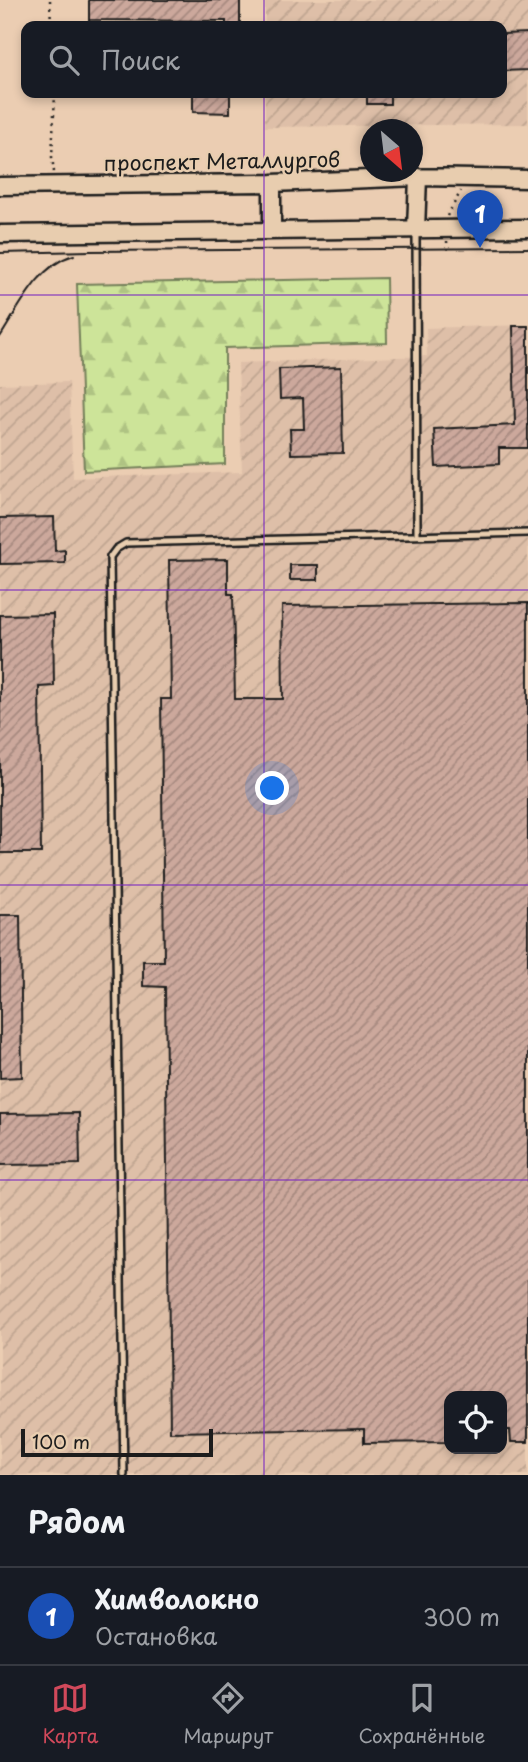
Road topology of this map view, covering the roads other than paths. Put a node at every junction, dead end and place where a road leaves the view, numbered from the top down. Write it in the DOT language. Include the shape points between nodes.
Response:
graph roads {
  1 [pos="423,177"];
  2 [pos="360,179"];
  3 [pos="528,179"];
  4 [pos="418,182"];
  5 [pos="272,183"];
  6 [pos="0,186"];
  7 [pos="528,228"];
  8 [pos="416,229"];
  9 [pos="272,231"];
  10 [pos="0,234"];
  11 [pos="528,533"];
  12 [pos="417,534"];
  13 [pos="124,1475"];
  1 -- 3 [label="street, проспект Металлургов"];
  2 -- 5 [label="street, проспект Металлургов"];
  4 -- 8 [label="street"];
  5 -- 6 [label="street, проспект Металлургов"];
  5 -- 9 [label="street"];
  7 -- 8 [label="street"];
  8 -- 9 [label="street"];
  8 -- 12 [label="lane"];
  9 -- 10 [label="street"];
  11 -- 12 [label="lane"];
  12 -- 13 [label="lane" via="126,543 110,558"];
}
